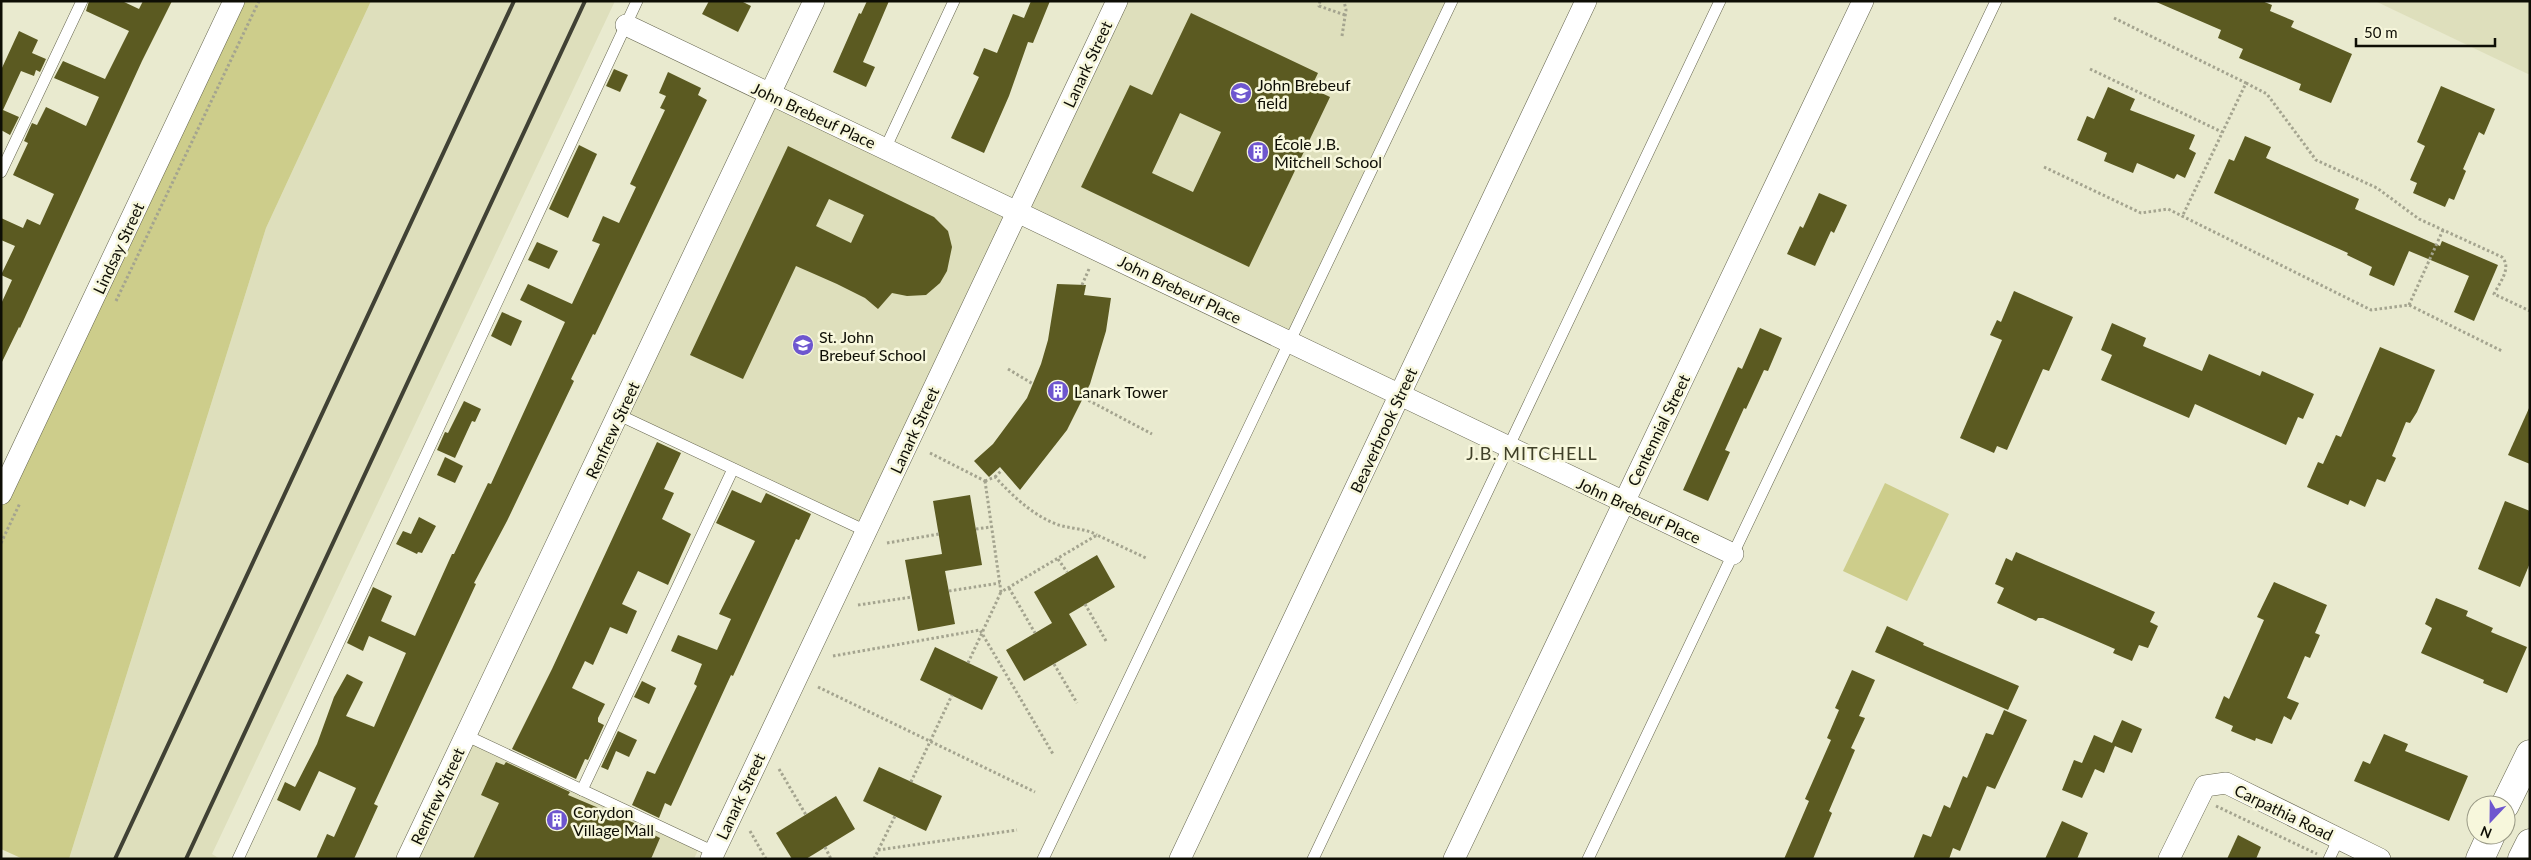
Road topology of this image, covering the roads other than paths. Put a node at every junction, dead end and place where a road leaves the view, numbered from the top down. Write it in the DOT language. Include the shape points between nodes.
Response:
graph roads {
  1 [pos="82,1"];
  2 [pos="234,1"];
  3 [pos="637,1"];
  4 [pos="814,1"];
  5 [pos="954,1"];
  6 [pos="1117,1"];
  7 [pos="1452,1"];
  8 [pos="1586,1"];
  9 [pos="1720,1"];
  10 [pos="1863,1"];
  11 [pos="1996,1"];
  12 [pos="626,25"];
  13 [pos="770,94"];
  14 [pos="885,149"];
  15 [pos="1,172"];
  16 [pos="1017,212"];
  17 [pos="1290,342"];
  18 [pos="1400,394"];
  19 [pos="619,415"];
  20 [pos="1508,447"];
  21 [pos="734,469"];
  22 [pos="1,494"];
  23 [pos="1623,503"];
  24 [pos="866,531"];
  25 [pos="1733,554"];
  26 [pos="465,735"];
  27 [pos="2530,754"];
  28 [pos="582,790"];
  29 [pos="2510,795"];
  30 [pos="2338,838"];
  31 [pos="2530,843"];
  32 [pos="2486,845"];
  33 [pos="712,855"];
  34 [pos="2324,857"];
  35 [pos="238,859"];
  36 [pos="407,859"];
  37 [pos="1043,859"];
  38 [pos="1180,859"];
  39 [pos="1313,859"];
  40 [pos="1454,859"];
  41 [pos="1588,859"];
  42 [pos="2169,859"];
  43 [pos="2380,859"];
  44 [pos="2480,859"];
  45 [pos="2522,859"];
  1 -- 15 [label="lane"];
  2 -- 22 [label="street, Lindsay Street"];
  3 -- 12 [label="lane"];
  4 -- 13 [label="street, Renfrew Street"];
  5 -- 14 [label="lane"];
  6 -- 16 [label="street, Lanark Street"];
  7 -- 17 [label="lane"];
  8 -- 18 [label="street, Beaverbrook Street"];
  9 -- 20 [label="lane"];
  10 -- 23 [label="street, Centennial Street"];
  11 -- 25 [label="lane"];
  12 -- 13 [label="street, John Brebeuf Place"];
  12 -- 35 [label="lane"];
  13 -- 14 [label="street, John Brebeuf Place"];
  13 -- 19 [label="street, Renfrew Street"];
  14 -- 16 [label="street, John Brebeuf Place"];
  16 -- 17 [label="street, John Brebeuf Place"];
  16 -- 24 [label="street, Lanark Street"];
  17 -- 18 [label="street, John Brebeuf Place"];
  17 -- 37 [label="lane"];
  18 -- 20 [label="street, John Brebeuf Place"];
  18 -- 38 [label="street, Beaverbrook Street"];
  19 -- 21 [label="lane"];
  19 -- 26 [label="street, Renfrew Street"];
  20 -- 23 [label="street, John Brebeuf Place"];
  20 -- 39 [label="lane"];
  21 -- 24 [label="lane"];
  21 -- 28 [label="lane"];
  23 -- 25 [label="street, John Brebeuf Place"];
  23 -- 40 [label="street, Centennial Street"];
  24 -- 33 [label="street, Lanark Street"];
  25 -- 41 [label="lane"];
  26 -- 28 [label="lane"];
  26 -- 36 [label="street, Renfrew Street"];
  27 -- 29 [label="main road"];
  28 -- 33 [label="lane"];
  30 -- 34 [label="lane"];
  30 -- 42 [label="street, Carpathia Road" via="2226,783 2205,786"];
  30 -- 43 [label="street, Carpathia Road"];
  31 -- 45 [label="main road"];
  32 -- 44 [label="main road"];
}
